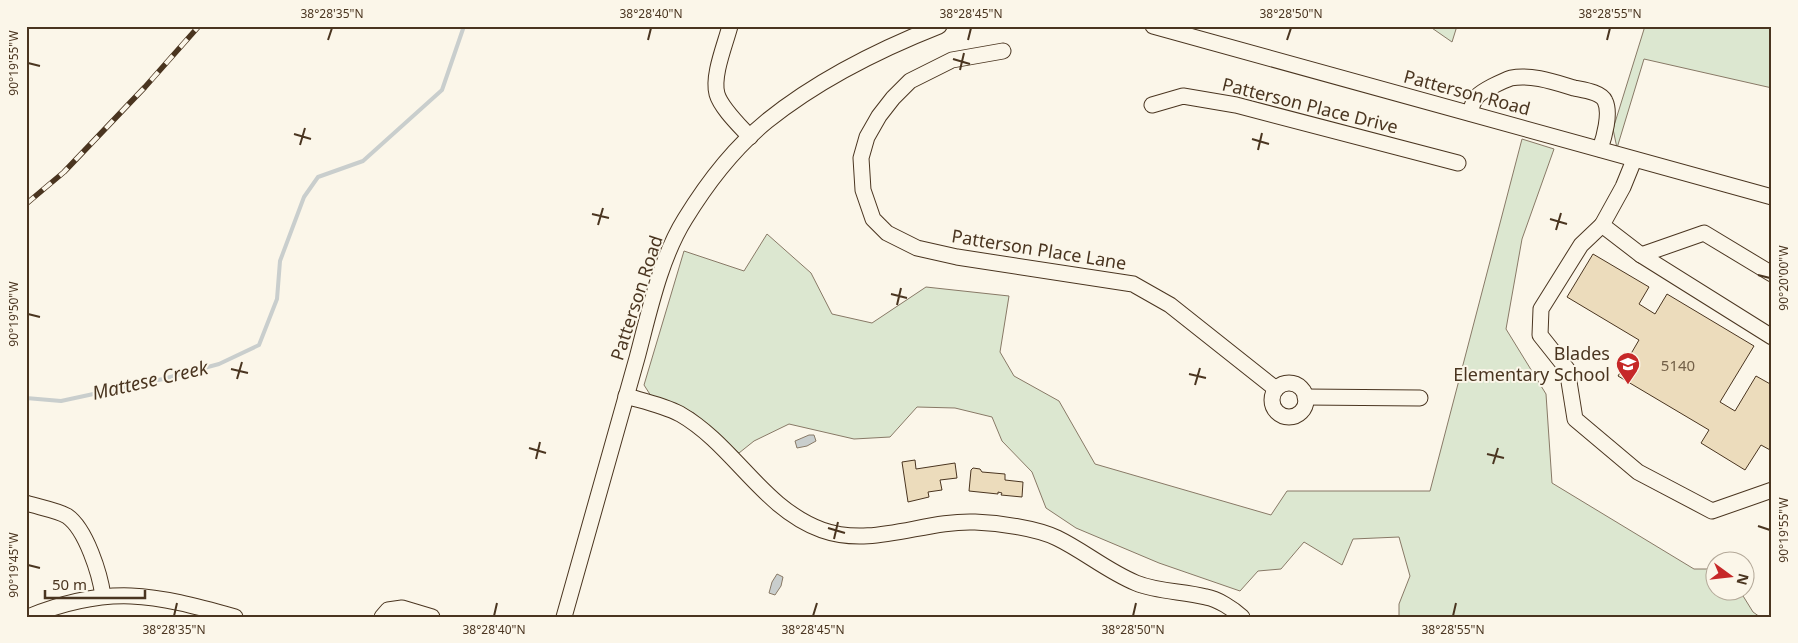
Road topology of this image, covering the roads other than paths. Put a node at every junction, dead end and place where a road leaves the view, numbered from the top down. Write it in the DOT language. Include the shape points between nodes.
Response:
graph roads {
  1 [pos="730,26"];
  2 [pos="939,26"];
  3 [pos="1153,26"];
  4 [pos="1003,51"];
  5 [pos="1152,105"];
  6 [pos="1470,113"];
  7 [pos="750,137"];
  8 [pos="1600,149"];
  9 [pos="1634,160"];
  10 [pos="1458,163"];
  11 [pos="1772,197"];
  12 [pos="1602,225"];
  13 [pos="1641,255"];
  14 [pos="1772,274"];
  15 [pos="1772,337"];
  16 [pos="1276,389"];
  17 [pos="626,396"];
  18 [pos="1306,397"];
  19 [pos="1420,398"];
  20 [pos="1772,490"];
  21 [pos="26,503"];
  22 [pos="103,596"];
  23 [pos="28,617"];
  24 [pos="234,617"];
  25 [pos="382,617"];
  26 [pos="432,617"];
  27 [pos="564,617"];
  28 [pos="1242,617"];
  1 -- 7 [label="street" via="716,75 717,94"];
  2 -- 7 [label="street, Patterson Road" via="837,75 791,104"];
  3 -- 6 [label="street, Patterson Road"];
  4 -- 16 [label="street, Patterson Place Lane" via="952,60 910,81 879,116 867,137 861,158 863,190 873,220 887,232 917,248 1133,284 1170,305"];
  5 -- 10 [label="street, Patterson Place Drive" via="1184,96 1236,105"];
  6 -- 8 [label="street, Patterson Road"];
  6 -- 8 [label="street" via="1474,99 1481,92 1508,79 1522,77 1551,81 1592,92 1606,101 1607,119"];
  7 -- 17 [label="street, Patterson Road" via="706,187 672,245"];
  8 -- 9 [label="street, Patterson Road"];
  9 -- 11 [label="street, Patterson Road"];
  9 -- 12 [label="street"];
  12 -- 13 [label="street"];
  12 -- 20 [label="street" via="1581,246 1541,309 1540,335 1567,369 1576,419 1638,472 1712,511"];
  13 -- 14 [label="street" via="1704,233"];
  13 -- 15 [label="street"];
  16 -- 18 [label="street" via="1290,383 1300,387"];
  16 -- 18 [label="street" via="1272,404 1283,416 1299,413"];
  17 -- 27 [label="street, Patterson Road"];
  17 -- 28 [label="street" via="678,413 692,422 777,504 798,520 823,530 849,536 974,522 1020,527 1056,537 1136,583 1208,597"];
  18 -- 19 [label="street"];
  21 -- 22 [label="street" via="66,516 76,524 92,555"];
  22 -- 23 [label="street" via="74,601"];
  22 -- 24 [label="street" via="151,596"];
  25 -- 26 [label="street" via="388,610 402,608"];
}
